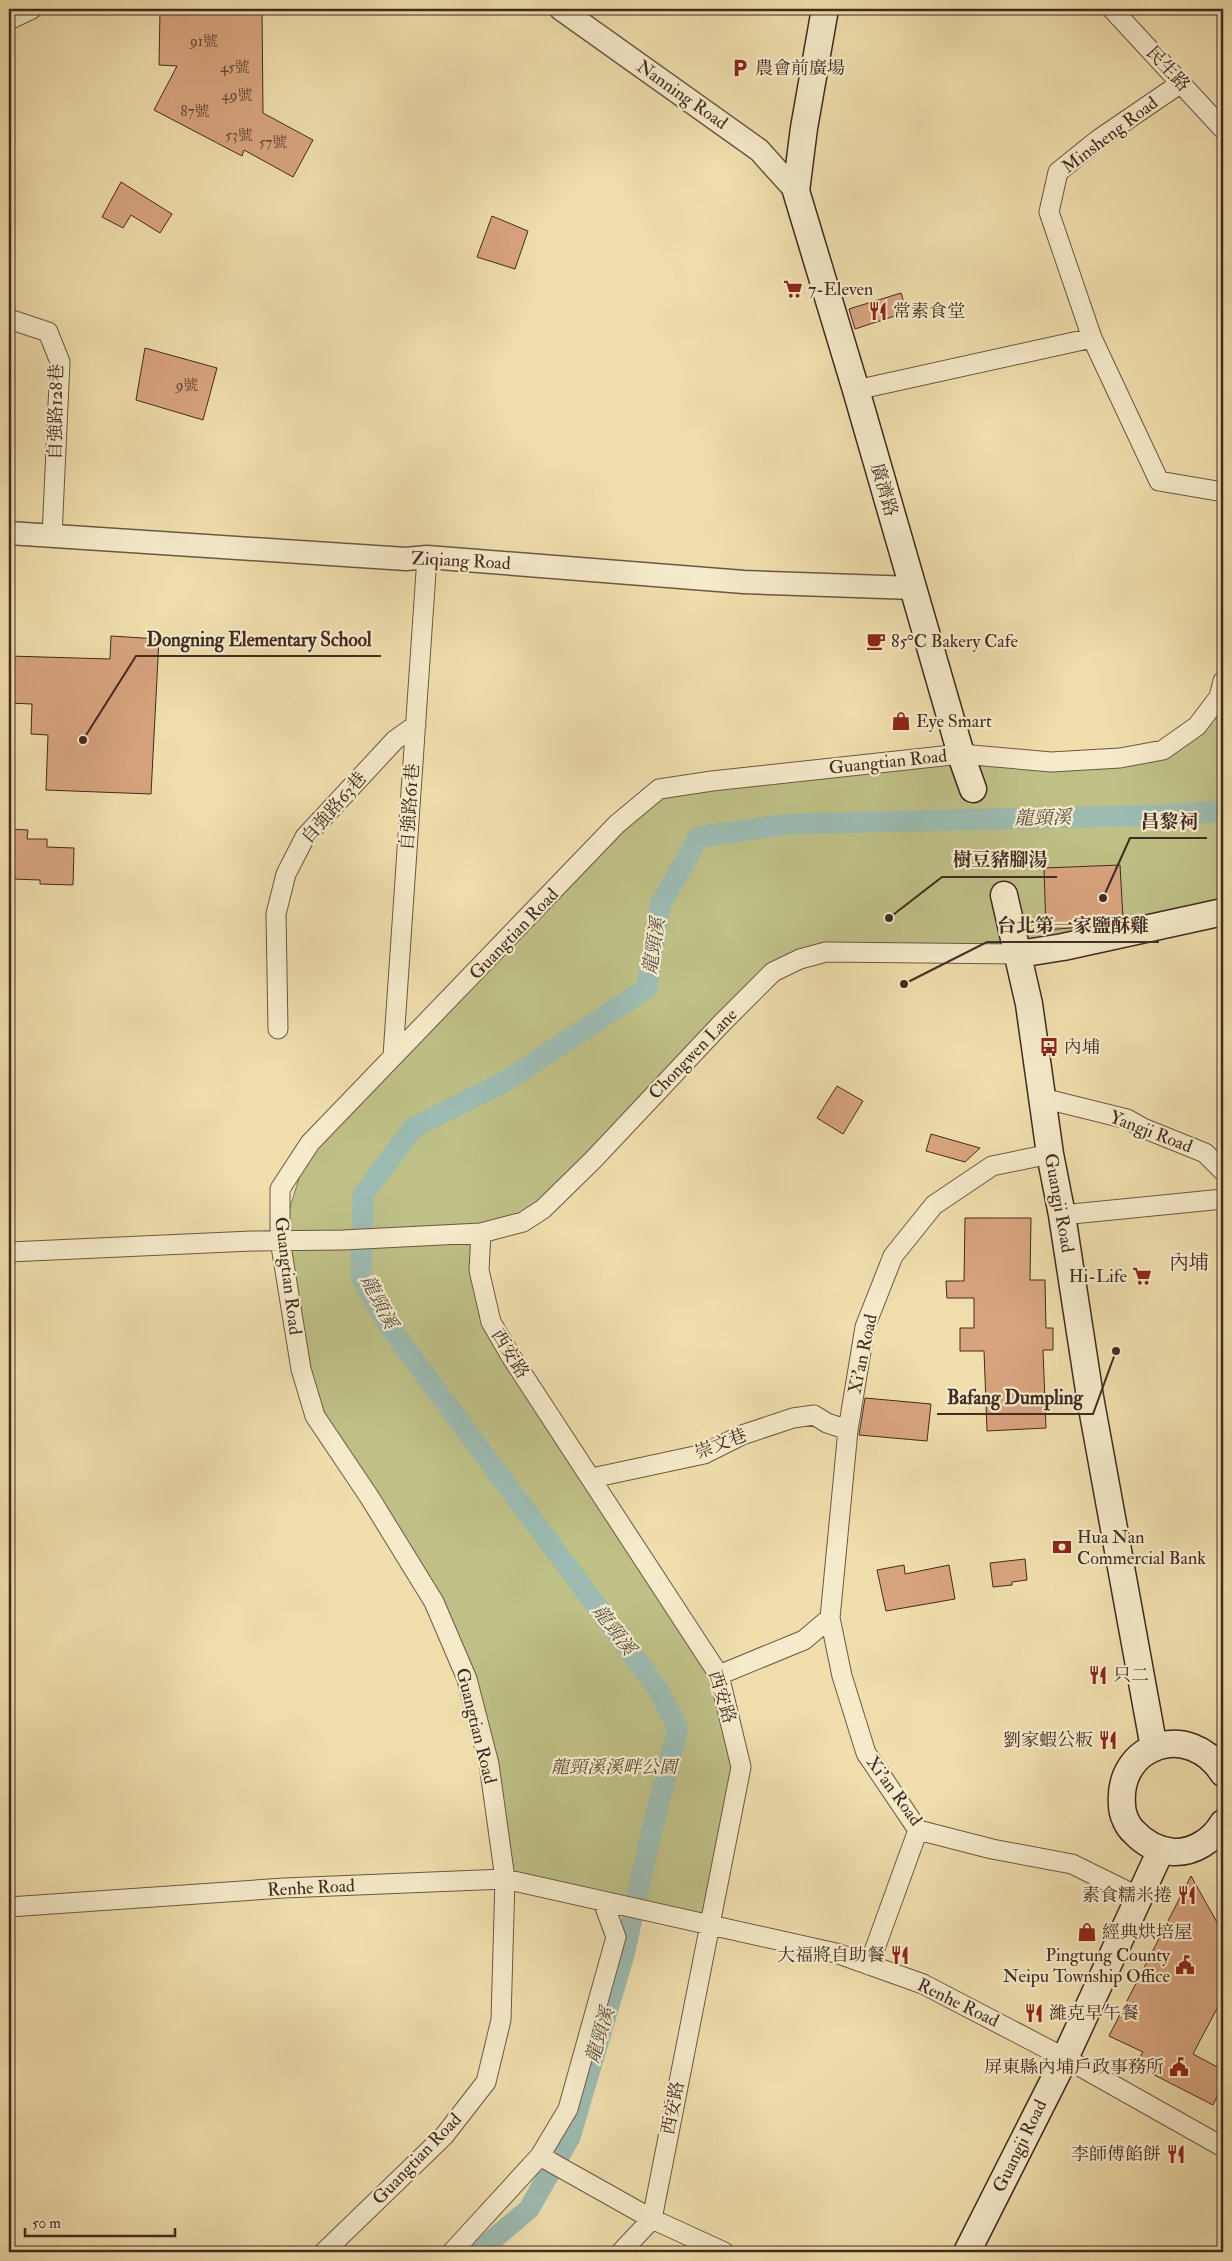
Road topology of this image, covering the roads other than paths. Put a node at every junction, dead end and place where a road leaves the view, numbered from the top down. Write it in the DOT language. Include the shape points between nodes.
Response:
graph roads {
  1 [pos="32,9"];
  2 [pos="561,9"];
  3 [pos="825,9"];
  4 [pos="1112,9"];
  5 [pos="9,20"];
  6 [pos="1180,83"];
  7 [pos="1223,129"];
  8 [pos="796,191"];
  9 [pos="9,319"];
  10 [pos="1092,338"];
  11 [pos="856,390"];
  12 [pos="1223,492"];
  13 [pos="9,533"];
  14 [pos="52,536"];
  15 [pos="428,557"];
  16 [pos="913,588"];
  17 [pos="1223,681"];
  18 [pos="416,725"];
  19 [pos="961,754"];
  20 [pos="973,789"];
  21 [pos="1004,896"];
  22 [pos="1223,912"];
  23 [pos="1019,954"];
  24 [pos="278,1029"];
  25 [pos="393,1056"];
  26 [pos="1042,1098"];
  27 [pos="1050,1154"];
  28 [pos="1223,1171"];
  29 [pos="1223,1199"];
  30 [pos="1062,1215"];
  31 [pos="481,1233"];
  32 [pos="280,1240"];
  33 [pos="9,1252"];
  34 [pos="848,1430"];
  35 [pos="592,1478"];
  36 [pos="830,1618"];
  37 [pos="719,1675"];
  38 [pos="1154,1748"];
  39 [pos="1223,1773"];
  40 [pos="1223,1824"];
  41 [pos="918,1830"];
  42 [pos="1161,1850"];
  43 [pos="504,1879"];
  44 [pos="1139,1897"];
  45 [pos="607,1903"];
  46 [pos="9,1907"];
  47 [pos="708,1926"];
  48 [pos="869,1965"];
  49 [pos="1065,2058"];
  50 [pos="1223,2147"];
  51 [pos="547,2160"];
  52 [pos="652,2219"];
  53 [pos="324,2252"];
  54 [pos="452,2252"];
  55 [pos="621,2252"];
  56 [pos="724,2252"];
  57 [pos="967,2252"];
  1 -- 5 [label="street"];
  2 -- 8 [label="street, Nanning Road" via="759,150"];
  3 -- 8 [label="main road"];
  4 -- 6 [label="street, 民生路"];
  6 -- 7 [label="street, 民生路"];
  6 -- 10 [label="street, Minsheng Road" via="1058,172 1049,212"];
  8 -- 11 [label="main road, 廣濟路"];
  9 -- 14 [label="street, 自強路128巷" via="48,332 60,362"];
  10 -- 11 [label="street"];
  10 -- 12 [label="street, Minsheng Road" via="1159,481"];
  11 -- 16 [label="main road, 廣濟路"];
  13 -- 14 [label="street, Ziqiang Road"];
  14 -- 15 [label="street, Ziqiang Road" via="406,559"];
  15 -- 16 [label="street, Ziqiang Road" via="744,582"];
  15 -- 18 [label="street, 自強路61巷"];
  16 -- 19 [label="main road, 廣濟路"];
  17 -- 19 [label="street, Guangtian Road" via="1219,697 1197,726 1163,750 1120,758 1051,762"];
  18 -- 24 [label="street, 自強路63巷" via="395,740 305,837 286,874 276,914"];
  18 -- 25 [label="street, 自強路61巷"];
  19 -- 20 [label="main road, 廣濟路"];
  19 -- 25 [label="street, Guangtian Road" via="659,789 617,824"];
  21 -- 23 [label="main road, Guangji Road"];
  22 -- 23 [label="main road"];
  23 -- 26 [label="main road, Guangji Road"];
  23 -- 31 [label="street, Chongwen Lane" via="826,952 800,959 773,972 543,1209 524,1222"];
  25 -- 32 [label="street, Guangtian Road" via="310,1143 280,1189"];
  26 -- 27 [label="main road, Guangji Road"];
  26 -- 28 [label="street, Yangji Road" via="1127,1119 1205,1153"];
  27 -- 30 [label="main road, Guangji Road"];
  27 -- 34 [label="street, Xi'an Road" via="992,1166 934,1205 893,1256 865,1327"];
  29 -- 30 [label="street"];
  30 -- 38 [label="main road, Guangji Road" via="1090,1397"];
  31 -- 32 [label="street, Chongwen Lane"];
  31 -- 35 [label="street, 西安路" via="478,1270 491,1322"];
  32 -- 33 [label="street, Chongwen Lane"];
  32 -- 43 [label="street, Guangtian Road" via="301,1369 315,1416 434,1602 467,1679 489,1764"];
  34 -- 35 [label="street, 崇文巷" via="814,1416 793,1418 742,1435 704,1454"];
  34 -- 36 [label="street, Xi'an Road"];
  35 -- 37 [label="street, 西安路"];
  36 -- 37 [label="street" via="804,1640"];
  36 -- 41 [label="street, Xi'an Road" via="842,1676 866,1753"];
  37 -- 47 [label="street, 西安路" via="741,1767"];
  38 -- 39 [label="main road" via="1170,1744 1187,1745 1203,1751"];
  38 -- 42 [label="main road" via="1138,1758 1126,1773 1120,1792 1122,1811 1130,1828 1143,1842"];
  40 -- 42 [label="main road" via="1196,1848 1179,1852"];
  41 -- 44 [label="street, Xi'an Road" via="992,1849 1072,1864"];
  41 -- 48 [label="street"];
  42 -- 44 [label="main road, Guangji Road"];
  43 -- 45 [label="street, Renhe Road"];
  43 -- 46 [label="street, Renhe Road" via="284,1888"];
  43 -- 53 [label="street, Guangtian Road" via="501,2020 486,2082 444,2136"];
  44 -- 49 [label="main road, Guangji Road"];
  45 -- 47 [label="street, Renhe Road"];
  45 -- 54 [label="street" via="616,1937 568,2109 540,2156"];
  47 -- 48 [label="street, Renhe Road" via="836,1953"];
  47 -- 52 [label="street, 西安路"];
  48 -- 49 [label="street, Renhe Road" via="923,1984"];
  49 -- 50 [label="street, Renhe Road"];
  49 -- 57 [label="main road, Guangji Road"];
  51 -- 52 [label="street"];
  52 -- 55 [label="street"];
  52 -- 56 [label="street"];
}
